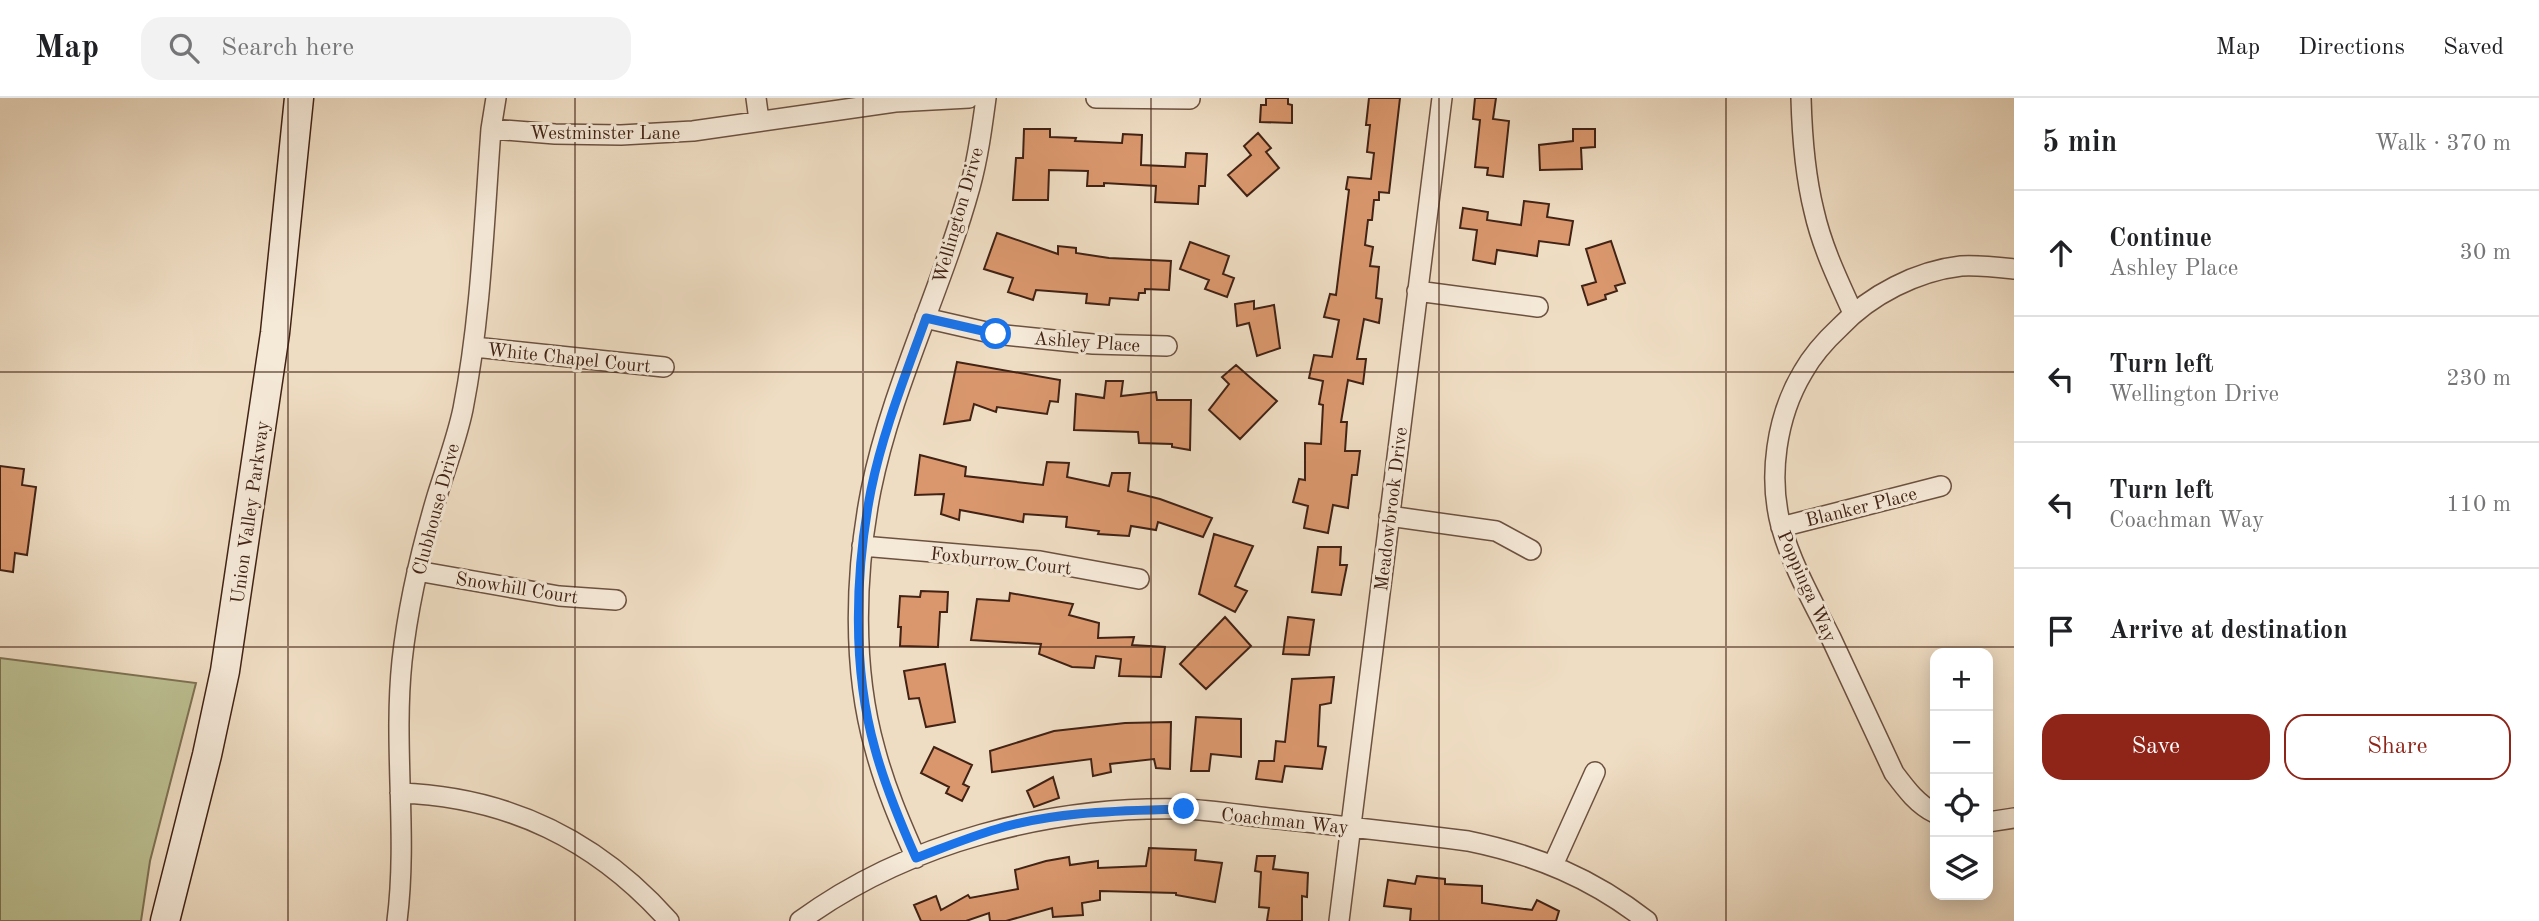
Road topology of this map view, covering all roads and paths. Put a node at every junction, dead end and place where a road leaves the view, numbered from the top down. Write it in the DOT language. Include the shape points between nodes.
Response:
graph roads {
  1 [pos="299,98"];
  2 [pos="496,98"];
  3 [pos="756,98"];
  4 [pos="969,98"];
  5 [pos="986,98"];
  6 [pos="1096,98"];
  7 [pos="1441,98"];
  8 [pos="1801,98"];
  9 [pos="1191,99"];
  10 [pos="759,120"];
  11 [pos="491,129"];
  12 [pos="2014,269"];
  13 [pos="1418,291"];
  14 [pos="1538,307"];
  15 [pos="1853,313"];
  16 [pos="926,318"];
  17 [pos="1167,346"];
  18 [pos="474,347"];
  19 [pos="664,366"];
  20 [pos="1941,486"];
  21 [pos="1389,516"];
  22 [pos="1781,527"];
  23 [pos="862,546"];
  24 [pos="1531,550"];
  25 [pos="417,570"];
  26 [pos="1139,579"];
  27 [pos="617,600"];
  28 [pos="1595,772"];
  29 [pos="400,793"];
  30 [pos="1930,810"];
  31 [pos="2014,818"];
  32 [pos="1993,821"];
  33 [pos="1350,827"];
  34 [pos="916,858"];
  35 [pos="1553,865"];
  36 [pos="165,921"];
  37 [pos="397,921"];
  38 [pos="669,921"];
  39 [pos="800,921"];
  40 [pos="1339,921"];
  41 [pos="1647,921"];
  1 -- 36 [label="street, Union Valley Parkway" via="275,333 227,658"];
  2 -- 11 [label="street, Clubhouse Drive"];
  3 -- 10 [label="street"];
  4 -- 10 [label="street, Westminster Lane" via="895,102"];
  5 -- 16 [label="street, Wellington Drive" via="970,186"];
  6 -- 9 [label="street"];
  7 -- 13 [label="street, Meadowbrook Drive"];
  8 -- 15 [label="street" via="1814,212"];
  10 -- 11 [label="street, Westminster Lane" via="693,131 621,135"];
  11 -- 18 [label="street, Clubhouse Drive"];
  12 -- 15 [label="street, Poppinga Way" via="1985,265 1925,274 1889,289"];
  13 -- 14 [label="street"];
  13 -- 21 [label="street, Meadowbrook Drive"];
  15 -- 22 [label="street, Poppinga Way" via="1802,373 1790,400 1781,428 1774,486"];
  16 -- 17 [label="street, Ashley Place" via="996,334"];
  16 -- 23 [label="street, Wellington Drive" via="888,429"];
  18 -- 19 [label="street, White Chapel Court"];
  18 -- 25 [label="street, Clubhouse Drive" via="462,413"];
  20 -- 22 [label="street, Blanker Place"];
  21 -- 24 [label="street" via="1496,531"];
  21 -- 33 [label="street, Meadowbrook Drive"];
  22 -- 30 [label="street, Poppinga Way" via="1797,571 1894,773"];
  23 -- 26 [label="street, Foxburrow Court" via="1040,561"];
  23 -- 34 [label="street, Wellington Drive" via="858,617 874,747"];
  25 -- 27 [label="street, Snowhill Court" via="559,596"];
  25 -- 29 [label="street, Clubhouse Drive" via="402,660 397,727"];
  28 -- 35 [label="street"];
  29 -- 37 [label="street, Clubhouse Drive"];
  29 -- 38 [label="street" via="482,803 537,821 608,863"];
  31 -- 32 [label="street"];
  33 -- 34 [label="street, Coachman Way" via="1184,809 1121,811 998,828"];
  33 -- 35 [label="street, Coachman Way" via="1468,841 1513,850"];
  33 -- 40 [label="street, Meadowbrook Drive"];
  34 -- 39 [label="street, Coachman Way"];
  35 -- 41 [label="street, Coachman Way" via="1617,898"];
}
